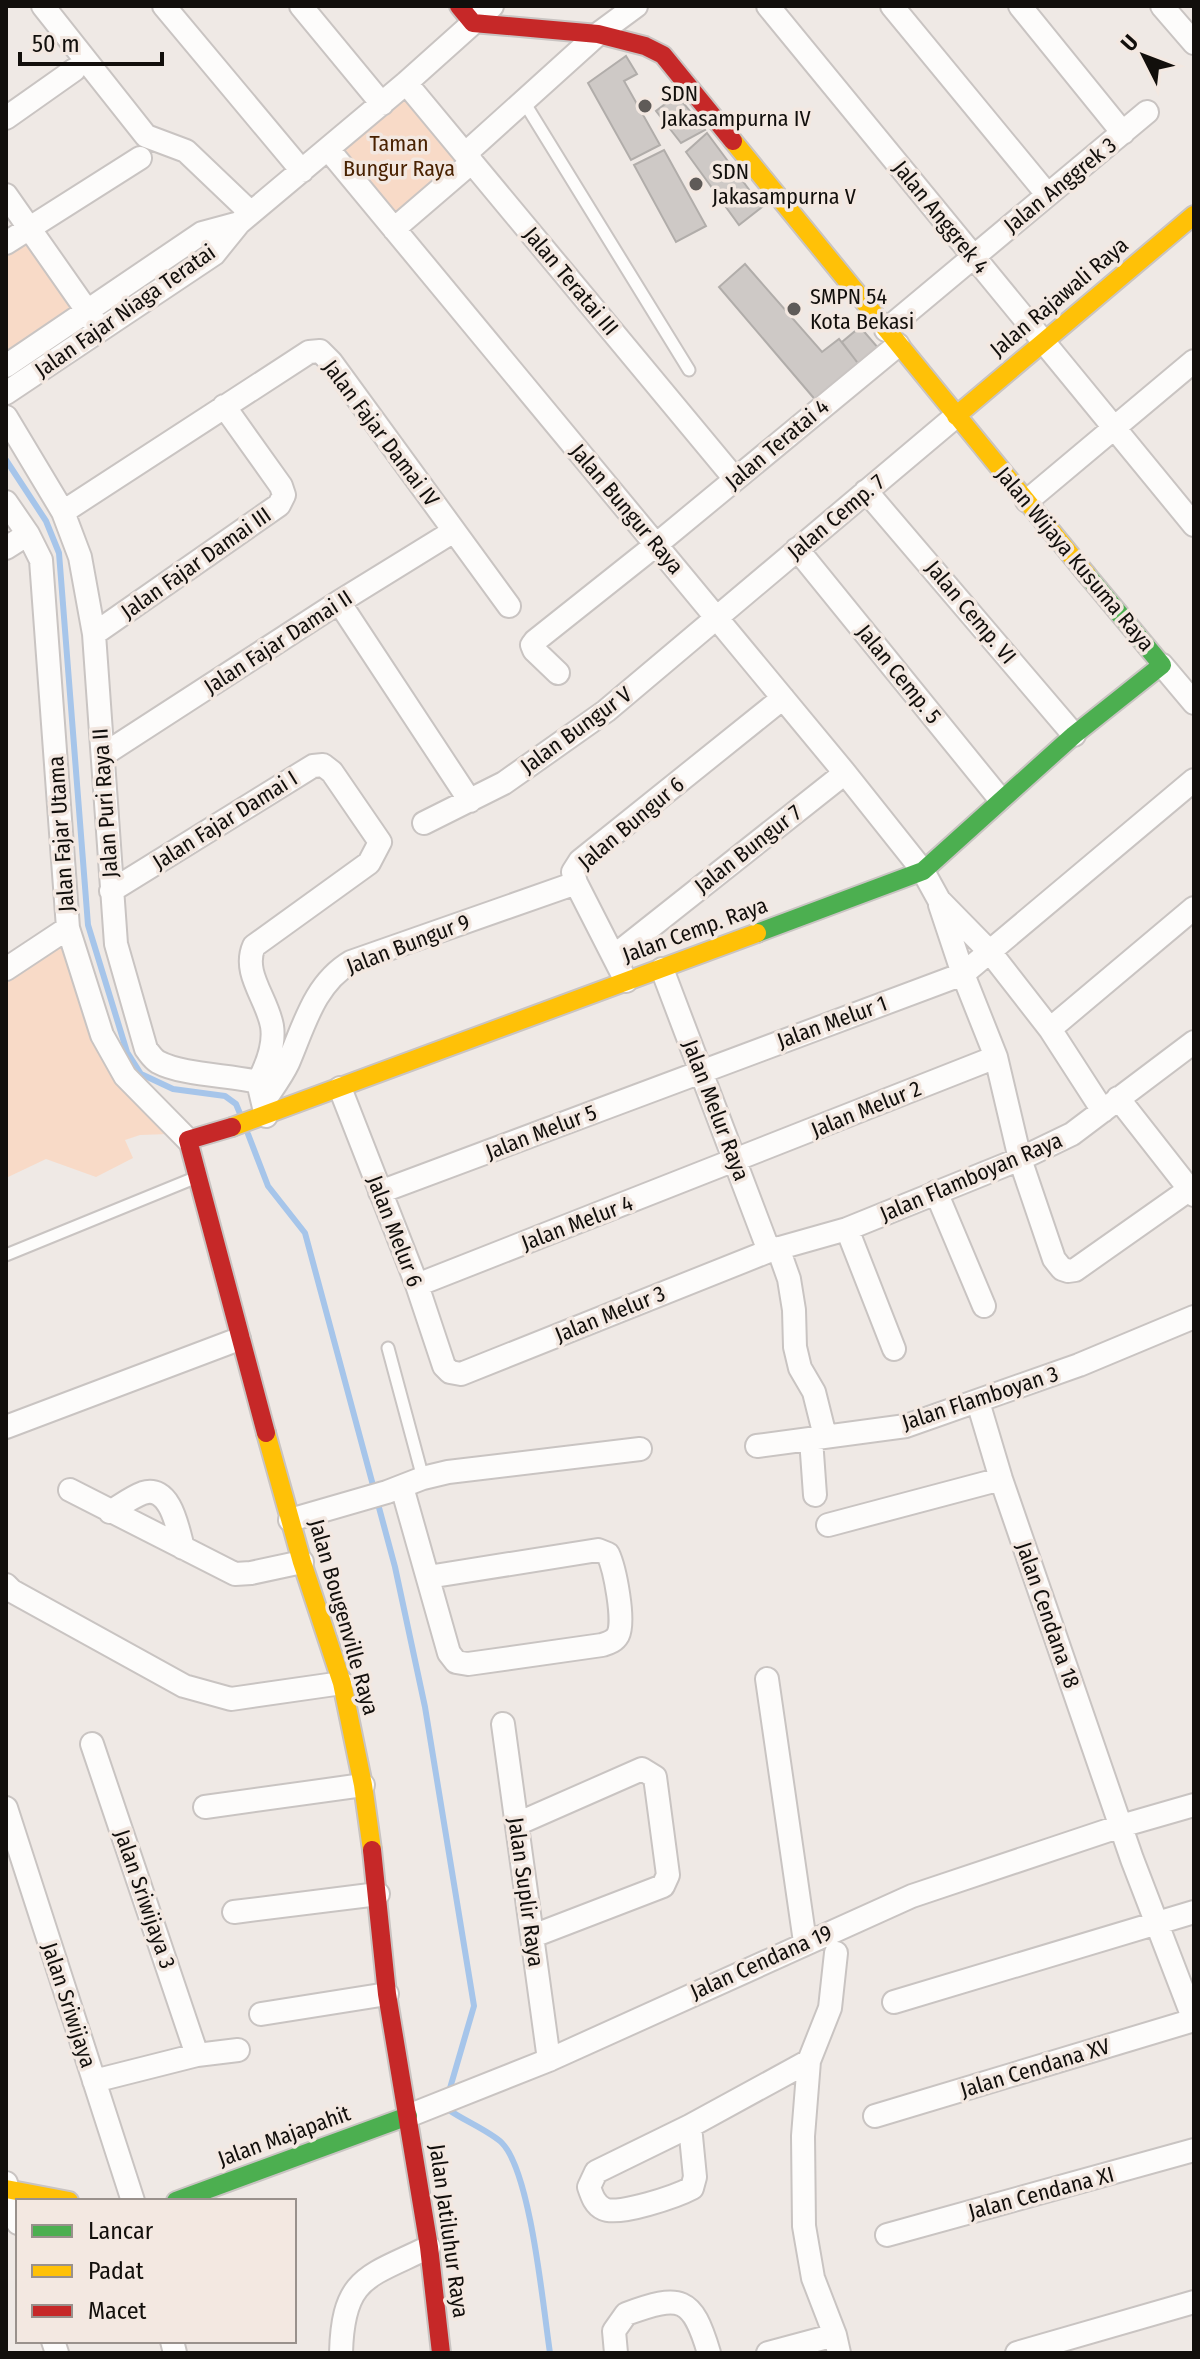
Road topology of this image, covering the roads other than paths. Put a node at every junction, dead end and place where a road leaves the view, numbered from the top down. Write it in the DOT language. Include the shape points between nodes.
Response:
graph roads {
  1 [pos="43,6"];
  2 [pos="164,6"];
  3 [pos="301,6"];
  4 [pos="459,6"];
  5 [pos="492,6"];
  6 [pos="636,6"];
  7 [pos="768,6"];
  8 [pos="892,6"];
  9 [pos="1020,6"];
  10 [pos="1162,6"];
  11 [pos="473,23"];
  12 [pos="598,34"];
  13 [pos="1194,43"];
  14 [pos="74,70"];
  15 [pos="406,83"];
  16 [pos="524,102"];
  17 [pos="382,104"];
  18 [pos="1147,112"];
  19 [pos="6,118"];
  20 [pos="1123,133"];
  21 [pos="328,149"];
  22 [pos="140,158"];
  23 [pos="468,158"];
  24 [pos="302,171"];
  25 [pos="1047,194"];
  26 [pos="6,195"];
  27 [pos="1194,215"];
  28 [pos="245,218"];
  29 [pos="28,228"];
  30 [pos="394,229"];
  31 [pos="6,243"];
  32 [pos="974,256"];
  33 [pos="95,321"];
  34 [pos="892,337"];
  35 [pos="1044,340"];
  36 [pos="1193,364"];
  37 [pos="6,366"];
  38 [pos="689,370"];
  39 [pos="6,393"];
  40 [pos="224,406"];
  41 [pos="956,416"];
  42 [pos="6,417"];
  43 [pos="1113,429"];
  44 [pos="735,479"];
  45 [pos="866,491"];
  46 [pos="1027,501"];
  47 [pos="6,502"];
  48 [pos="63,512"];
  49 [pos="1194,525"];
  50 [pos="454,531"];
  51 [pos="28,534"];
  52 [pos="657,544"];
  53 [pos="6,548"];
  54 [pos="797,549"];
  55 [pos="339,602"];
  56 [pos="509,606"];
  57 [pos="716,618"];
  58 [pos="94,634"];
  59 [pos="1162,665"];
  60 [pos="558,673"];
  61 [pos="783,698"];
  62 [pos="1194,703"];
  63 [pos="1074,735"];
  64 [pos="103,755"];
  65 [pos="845,773"];
  66 [pos="1194,780"];
  67 [pos="1000,799"];
  68 [pos="470,801"];
  69 [pos="424,823"];
  70 [pos="923,871"];
  71 [pos="576,883"];
  72 [pos="111,891"];
  73 [pos="939,900"];
  74 [pos="1194,908"];
  75 [pos="68,928"];
  76 [pos="990,952"];
  77 [pos="614,956"];
  78 [pos="6,969"];
  79 [pos="662,969"];
  80 [pos="963,974"];
  81 [pos="626,981"];
  82 [pos="1050,1029"];
  83 [pos="1194,1042"];
  84 [pos="996,1057"];
  85 [pos="701,1071"];
  86 [pos="340,1088"];
  87 [pos="261,1105"];
  88 [pos="1110,1105"];
  89 [pos="188,1140"];
  90 [pos="1020,1159"];
  91 [pos="736,1160"];
  92 [pos="197,1177"];
  93 [pos="380,1192"];
  94 [pos="936,1192"];
  95 [pos="1192,1192"];
  96 [pos="847,1229"];
  97 [pos="774,1250"];
  98 [pos="6,1255"];
  99 [pos="417,1285"];
  100 [pos="984,1306"];
  101 [pos="1194,1317"];
  102 [pos="239,1339"];
  103 [pos="388,1348"];
  104 [pos="894,1349"];
  105 [pos="450,1372"];
  106 [pos="978,1402"];
  107 [pos="6,1427"];
  108 [pos="818,1438"];
  109 [pos="757,1446"];
  110 [pos="640,1449"];
  111 [pos="1001,1479"];
  112 [pos="394,1489"];
  113 [pos="70,1490"];
  114 [pos="815,1495"];
  115 [pos="110,1512"];
  116 [pos="290,1520"];
  117 [pos="828,1525"];
  118 [pos="183,1548"];
  119 [pos="302,1562"];
  120 [pos="428,1577"];
  121 [pos="6,1585"];
  122 [pos="767,1679"];
  123 [pos="342,1683"];
  124 [pos="503,1724"];
  125 [pos="92,1744"];
  126 [pos="363,1785"];
  127 [pos="1194,1805"];
  128 [pos="205,1807"];
  129 [pos="6,1808"];
  130 [pos="517,1824"];
  131 [pos="1121,1826"];
  132 [pos="378,1894"];
  133 [pos="234,1912"];
  134 [pos="1194,1912"];
  135 [pos="1155,1924"];
  136 [pos="533,1936"];
  137 [pos="805,1942"];
  138 [pos="836,1953"];
  139 [pos="387,1994"];
  140 [pos="894,2002"];
  141 [pos="261,2014"];
  142 [pos="1194,2020"];
  143 [pos="238,2050"];
  144 [pos="197,2055"];
  145 [pos="549,2060"];
  146 [pos="809,2061"];
  147 [pos="94,2081"];
  148 [pos="408,2116"];
  149 [pos="875,2116"];
  150 [pos="690,2126"];
  151 [pos="1194,2150"];
  152 [pos="7,2187"];
  153 [pos="60,2199"];
  154 [pos="132,2199"];
  155 [pos="181,2199"];
  156 [pos="16,2216"];
  157 [pos="887,2235"];
  158 [pos="429,2247"];
  159 [pos="1194,2302"];
  160 [pos="837,2344"];
  161 [pos="341,2353"];
  162 [pos="441,2353"];
  163 [pos="616,2353"];
  164 [pos="709,2353"];
  165 [pos="768,2353"];
  166 [pos="1017,2353"];
  1 -- 28 [label="street" via="146,136 186,151"];
  2 -- 24 [label="street"];
  3 -- 17 [label="street"];
  4 -- 11 [label="street"];
  5 -- 11 [label="street, Jalan Fajar Niaga Teratai"];
  6 -- 12 [label="street"];
  7 -- 32 [label="street, Jalan Anggrek 4"];
  8 -- 25 [label="street"];
  9 -- 20 [label="street"];
  10 -- 13 [label="street"];
  11 -- 12 [label="street, Jalan Wijaya Kusuma Raya"];
  11 -- 15 [label="street, Jalan Fajar Niaga Teratai"];
  12 -- 16 [label="street"];
  12 -- 34 [label="street, Jalan Wijaya Kusuma Raya" via="663,55"];
  14 -- 19 [label="street"];
  15 -- 17 [label="street, Jalan Fajar Niaga Teratai"];
  15 -- 23 [label="street, Jalan Teratai III"];
  16 -- 23 [label="street"];
  16 -- 38 [label="lane"];
  17 -- 21 [label="street, Jalan Fajar Niaga Teratai"];
  18 -- 20 [label="street, Jalan Anggrek 3"];
  20 -- 25 [label="street, Jalan Anggrek 3"];
  21 -- 24 [label="street, Jalan Fajar Niaga Teratai"];
  21 -- 30 [label="street, Jalan Bungur Raya"];
  22 -- 29 [label="street"];
  23 -- 30 [label="street"];
  23 -- 44 [label="street, Jalan Teratai III"];
  24 -- 28 [label="street, Jalan Fajar Niaga Teratai"];
  25 -- 32 [label="street, Jalan Anggrek 3"];
  26 -- 29 [label="street"];
  27 -- 35 [label="street, Jalan Rajawali Raya"];
  28 -- 33 [label="street, Jalan Fajar Niaga Teratai" via="202,233"];
  29 -- 31 [label="street"];
  29 -- 33 [label="street"];
  30 -- 52 [label="street, Jalan Bungur Raya"];
  32 -- 34 [label="street, Jalan Anggrek 3"];
  32 -- 35 [label="street, Jalan Anggrek 4"];
  33 -- 37 [label="street, Jalan Fajar Niaga Teratai"];
  33 -- 39 [label="street, Jalan Fajar Niaga Teratai"];
  34 -- 41 [label="street, Jalan Wijaya Kusuma Raya"];
  34 -- 44 [label="street, Jalan Teratai 4"];
  35 -- 41 [label="street, Jalan Rajawali Raya"];
  35 -- 43 [label="street, Jalan Anggrek 4"];
  36 -- 43 [label="street"];
  40 -- 48 [label="street, Jalan Fajar Damai IV"];
  40 -- 50 [label="street, Jalan Fajar Damai IV" via="309,352 320,351"];
  40 -- 58 [label="street, Jalan Fajar Damai III" via="281,486 279,505"];
  41 -- 45 [label="street, Jalan Cemp. 7"];
  41 -- 46 [label="street, Jalan Wijaya Kusuma Raya"];
  42 -- 48 [label="street, Jalan Puri Raya II"];
  43 -- 46 [label="street"];
  43 -- 49 [label="street, Jalan Anggrek 4"];
  44 -- 52 [label="street, Jalan Teratai 4"];
  45 -- 54 [label="street, Jalan Cemp. 7"];
  45 -- 63 [label="street, Jalan Cemp. VI"];
  46 -- 59 [label="street, Jalan Wijaya Kusuma Raya"];
  47 -- 51 [label="street, Jalan Fajar Utama"];
  48 -- 58 [label="street, Jalan Puri Raya II" via="80,557"];
  50 -- 55 [label="street, Jalan Fajar Damai II"];
  50 -- 56 [label="street, Jalan Fajar Damai IV"];
  51 -- 53 [label="street"];
  51 -- 75 [label="street, Jalan Fajar Utama" via="42,570"];
  52 -- 57 [label="street, Jalan Bungur Raya"];
  52 -- 60 [label="street, Jalan Teratai 4" via="535,641 534,650"];
  54 -- 57 [label="street, Jalan Cemp. 7"];
  54 -- 67 [label="street, Jalan Cemp. 5"];
  55 -- 64 [label="street, Jalan Fajar Damai II"];
  55 -- 68 [label="street"];
  57 -- 61 [label="street, Jalan Bungur Raya"];
  57 -- 68 [label="street, Jalan Bungur V" via="606,711"];
  58 -- 64 [label="street, Jalan Puri Raya II"];
  59 -- 62 [label="street, Jalan Wijaya Kusuma Raya"];
  59 -- 63 [label="street, Jalan Cemp. Raya"];
  61 -- 65 [label="street, Jalan Bungur Raya"];
  61 -- 71 [label="street, Jalan Bungur 6" via="580,861 573,872"];
  63 -- 67 [label="street, Jalan Cemp. Raya"];
  64 -- 72 [label="street, Jalan Puri Raya II"];
  65 -- 70 [label="street, Jalan Bungur Raya"];
  65 -- 77 [label="street, Jalan Bungur 7"];
  66 -- 76 [label="street, Jalan Melur 1"];
  67 -- 70 [label="street, Jalan Cemp. Raya"];
  68 -- 69 [label="street, Jalan Bungur V"];
  70 -- 73 [label="street, Jalan Bungur Raya"];
  70 -- 79 [label="street, Jalan Cemp. Raya"];
  71 -- 77 [label="street, Jalan Bungur 6"];
  71 -- 87 [label="street, Jalan Bungur 9" via="336,971 317,996 286,1067"];
  72 -- 87 [label="street, Jalan Puri Raya II" via="116,944 146,1049 155,1061"];
  72 -- 87 [label="street, Jalan Fajar Damai I" via="313,766 332,772 380,842 369,863 254,946 249,956 272,1025"];
  73 -- 76 [label="street"];
  73 -- 80 [label="street"];
  74 -- 82 [label="street"];
  75 -- 78 [label="street"];
  75 -- 89 [label="street, Jalan Fajar Utama" via="102,1035 125,1076"];
  76 -- 80 [label="street, Jalan Melur 1"];
  76 -- 82 [label="street"];
  77 -- 81 [label="street, Jalan Bungur 6"];
  79 -- 81 [label="street, Jalan Cemp. Raya"];
  79 -- 85 [label="street, Jalan Melur Raya"];
  80 -- 84 [label="street"];
  80 -- 85 [label="street, Jalan Melur 1"];
  81 -- 86 [label="street, Jalan Cemp. Raya"];
  82 -- 88 [label="street"];
  83 -- 88 [label="street, Jalan Flamboyan Raya"];
  84 -- 90 [label="street"];
  84 -- 91 [label="street, Jalan Melur 2"];
  85 -- 91 [label="street, Jalan Melur Raya"];
  85 -- 93 [label="street, Jalan Melur 5"];
  86 -- 87 [label="street, Jalan Cemp. Raya"];
  86 -- 93 [label="street, Jalan Melur 6"];
  87 -- 89 [label="street, Jalan Cemp. Raya" via="228,1130"];
  88 -- 90 [label="street, Jalan Flamboyan Raya" via="1072,1134"];
  88 -- 95 [label="street"];
  89 -- 92 [label="street, Jalan Bougenville Raya"];
  90 -- 94 [label="street, Jalan Flamboyan Raya"];
  90 -- 95 [label="street" via="1062,1269 1075,1270"];
  91 -- 97 [label="street, Jalan Melur Raya"];
  91 -- 99 [label="street, Jalan Melur 4"];
  92 -- 98 [label="lane"];
  92 -- 102 [label="street, Jalan Bougenville Raya"];
  93 -- 99 [label="street, Jalan Melur 6"];
  94 -- 96 [label="street, Jalan Flamboyan Raya"];
  94 -- 100 [label="street"];
  96 -- 97 [label="street, Jalan Flamboyan Raya"];
  96 -- 104 [label="street"];
  97 -- 105 [label="street, Jalan Melur 3" via="461,1374"];
  97 -- 108 [label="street, Jalan Melur Raya" via="789,1279 795,1347 814,1392"];
  99 -- 105 [label="street, Jalan Melur 6"];
  101 -- 106 [label="street, Jalan Flamboyan 3"];
  102 -- 107 [label="street"];
  102 -- 116 [label="street, Jalan Bougenville Raya"];
  103 -- 112 [label="lane"];
  106 -- 108 [label="street, Jalan Flamboyan 3" via="906,1426"];
  106 -- 111 [label="street, Jalan Cendana 18"];
  108 -- 109 [label="street, Jalan Flamboyan 3"];
  108 -- 114 [label="street, Jalan Melur Raya"];
  110 -- 112 [label="street" via="448,1472"];
  111 -- 117 [label="street"];
  111 -- 131 [label="street, Jalan Cendana 18"];
  112 -- 116 [label="street"];
  112 -- 120 [label="street"];
  113 -- 115 [label="street"];
  115 -- 118 [label="street"];
  115 -- 118 [label="street" via="144,1492 154,1493 172,1508"];
  116 -- 119 [label="street, Jalan Bougenville Raya"];
  118 -- 119 [label="street" via="235,1574"];
  119 -- 123 [label="street, Jalan Bougenville Raya"];
  120 -- 120 [label="street" via="598,1550 612,1563 619,1633 602,1645 456,1662"];
  121 -- 123 [label="street" via="184,1686 231,1699"];
  122 -- 137 [label="street"];
  123 -- 126 [label="street, Jalan Bougenville Raya"];
  124 -- 130 [label="street, Jalan Suplir Raya"];
  125 -- 144 [label="street, Jalan Sriwijaya 3"];
  126 -- 128 [label="street"];
  126 -- 132 [label="street, Jalan Bougenville Raya"];
  127 -- 131 [label="street, Jalan Cendana 19"];
  129 -- 147 [label="street, Jalan Sriwijaya"];
  130 -- 136 [label="street, Jalan Suplir Raya"];
  130 -- 136 [label="street" via="642,1769 655,1777 668,1875 663,1886"];
  131 -- 135 [label="street, Jalan Cendana 18"];
  131 -- 137 [label="street, Jalan Cendana 19" via="912,1896"];
  132 -- 133 [label="street"];
  132 -- 139 [label="street, Jalan Bougenville Raya"];
  134 -- 135 [label="street"];
  135 -- 140 [label="street"];
  135 -- 142 [label="street, Jalan Cendana 18"];
  136 -- 145 [label="street, Jalan Suplir Raya"];
  137 -- 145 [label="street, Jalan Cendana 19"];
  138 -- 146 [label="street" via="830,2008"];
  139 -- 141 [label="street"];
  139 -- 148 [label="street, Jalan Bougenville Raya"];
  142 -- 149 [label="street, Jalan Cendana XV"];
  143 -- 144 [label="street"];
  144 -- 147 [label="street"];
  145 -- 148 [label="street, Jalan Cendana 19"];
  146 -- 150 [label="street"];
  146 -- 160 [label="street" via="804,2226 813,2278"];
  147 -- 154 [label="street, Jalan Sriwijaya"];
  148 -- 155 [label="street, Jalan Majapahit"];
  148 -- 158 [label="street, Jalan Jatiluhur Raya"];
  150 -- 150 [label="street" via="596,2172 589,2187 595,2201 604,2209 620,2210 692,2188"];
  151 -- 157 [label="street, Jalan Cendana XI"];
  152 -- 153 [label="street"];
  152 -- 156 [label="street"];
  158 -- 161 [label="street" via="381,2268 354,2288"];
  158 -- 162 [label="street, Jalan Jatiluhur Raya"];
  159 -- 166 [label="street"];
  160 -- 165 [label="street"];
  163 -- 164 [label="street" via="614,2331 626,2314 672,2301 695,2315"];
}
